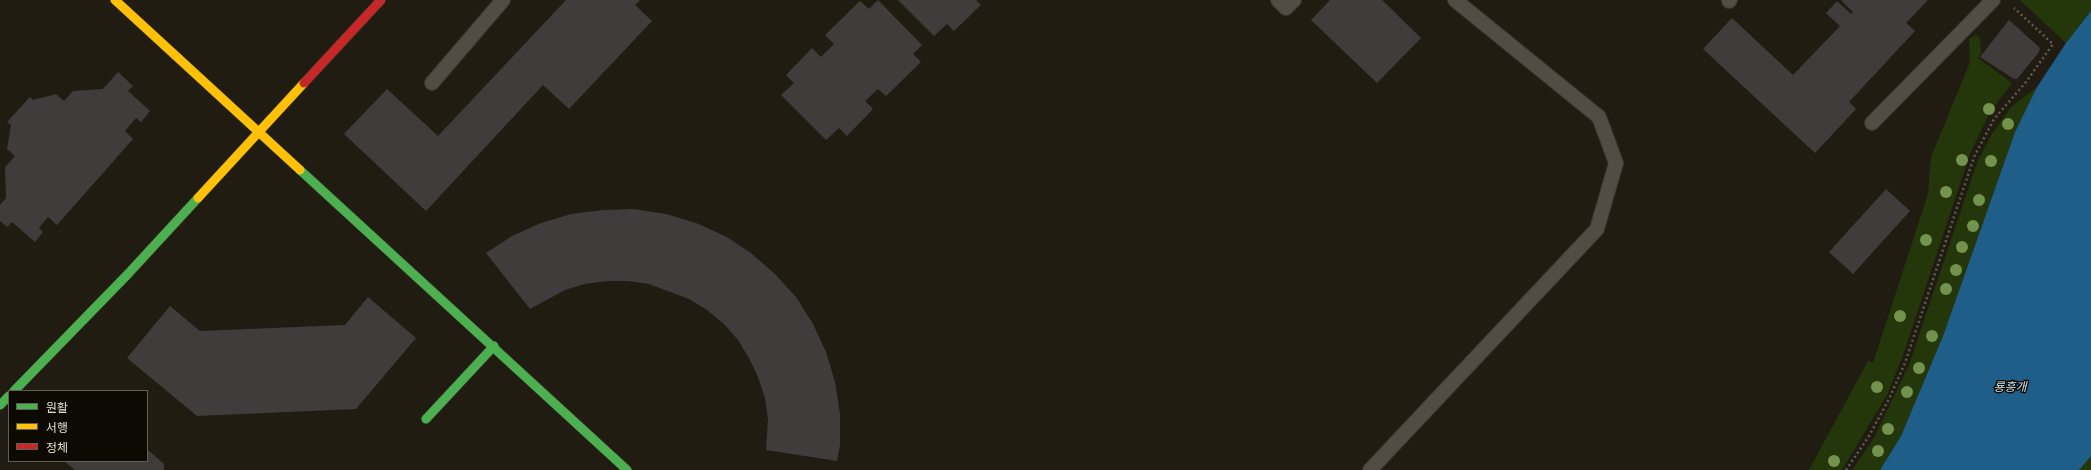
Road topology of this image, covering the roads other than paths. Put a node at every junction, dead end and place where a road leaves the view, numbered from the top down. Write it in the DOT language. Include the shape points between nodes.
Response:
graph roads {
  1 [pos="115,0"];
  2 [pos="381,0"];
  3 [pos="503,0"];
  4 [pos="1278,0"];
  5 [pos="1294,0"];
  6 [pos="1455,0"];
  7 [pos="1992,0"];
  8 [pos="432,83"];
  9 [pos="1872,124"];
  10 [pos="260,130"];
  11 [pos="494,346"];
  12 [pos="15,390"];
  13 [pos="8,397"];
  14 [pos="0,405"];
  15 [pos="426,419"];
  16 [pos="628,470"];
  17 [pos="1370,470"];
  1 -- 10 [label="street"];
  2 -- 10 [label="street"];
  3 -- 8 [label="lane"];
  4 -- 5 [label="lane" via="1286,8"];
  6 -- 17 [label="lane" via="1599,117 1616,163 1597,229"];
  7 -- 9 [label="lane"];
  10 -- 11 [label="street"];
  10 -- 12 [label="street" via="127,275"];
  11 -- 15 [label="street"];
  11 -- 16 [label="street"];
  13 -- 14 [label="street"];
}
